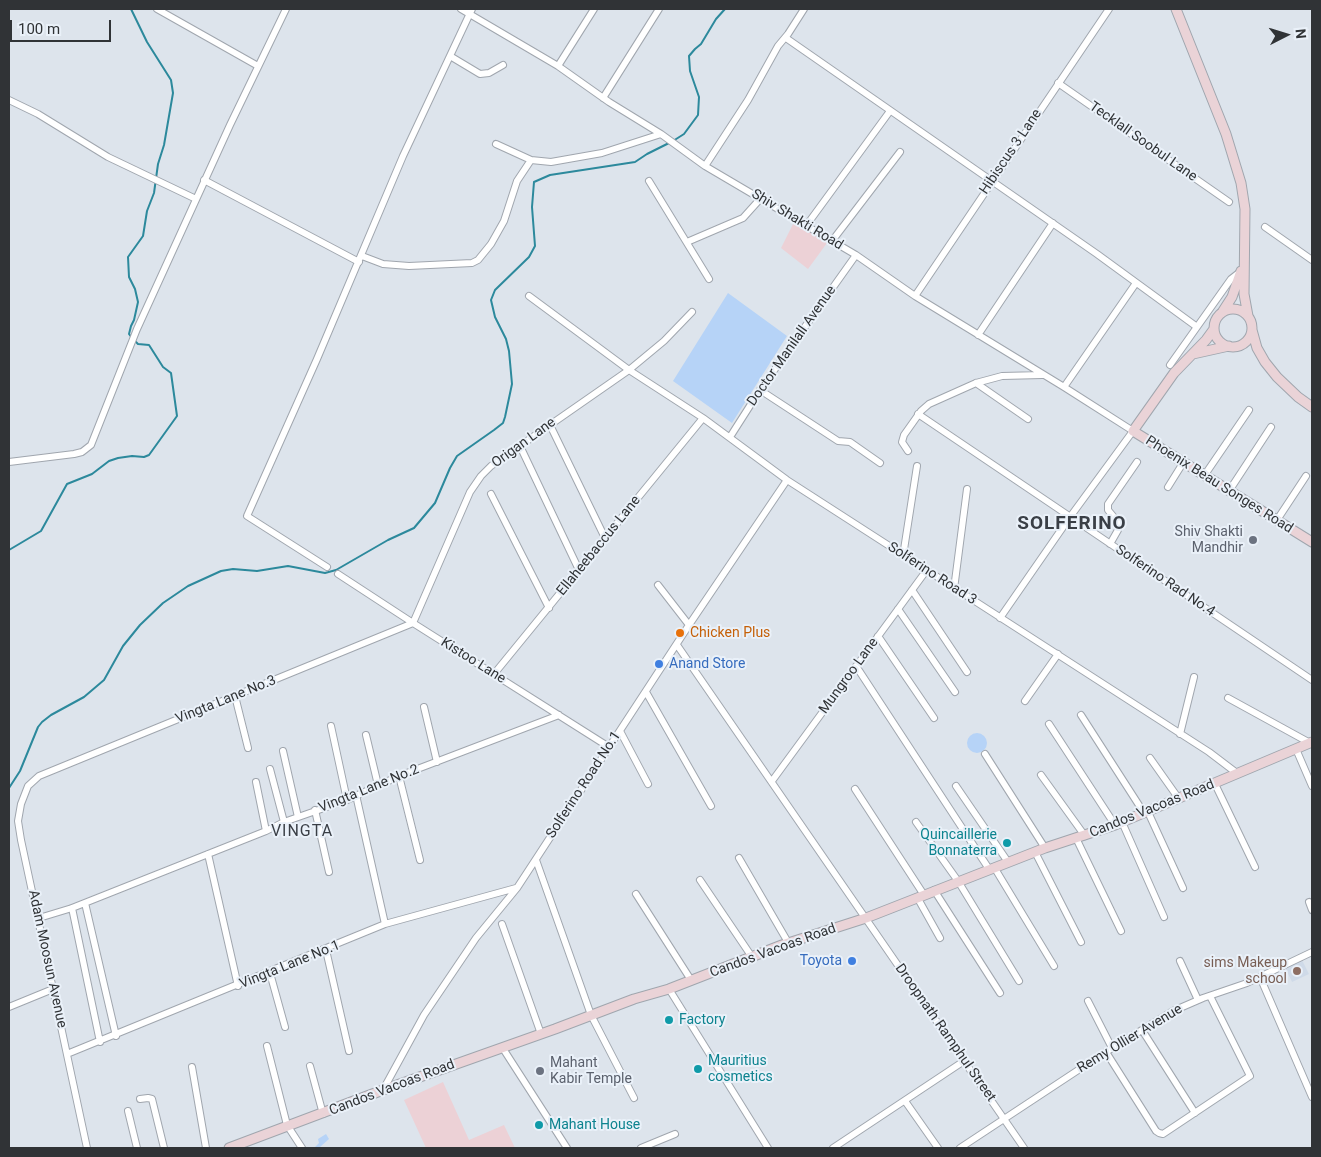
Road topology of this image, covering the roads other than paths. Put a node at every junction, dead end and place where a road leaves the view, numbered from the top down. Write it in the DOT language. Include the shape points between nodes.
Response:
graph roads {
  1 [pos="157,9"];
  2 [pos="286,9"];
  3 [pos="461,9"];
  4 [pos="594,9"];
  5 [pos="660,9"];
  6 [pos="804,9"];
  7 [pos="1109,9"];
  8 [pos="1176,9"];
  9 [pos="471,11"];
  10 [pos="786,38"];
  11 [pos="450,56"];
  12 [pos="503,65"];
  13 [pos="258,66"];
  14 [pos="558,66"];
  15 [pos="1058,83"];
  16 [pos="603,98"];
  17 [pos="9,100"];
  18 [pos="890,111"];
  19 [pos="661,134"];
  20 [pos="496,144"];
  21 [pos="900,152"];
  22 [pos="531,160"];
  23 [pos="705,166"];
  24 [pos="204,180"];
  25 [pos="649,181"];
  26 [pos="992,181"];
  27 [pos="761,198"];
  28 [pos="196,199"];
  29 [pos="1229,202"];
  30 [pos="1052,223"];
  31 [pos="806,226"];
  32 [pos="1265,227"];
  33 [pos="832,241"];
  34 [pos="687,242"];
  35 [pos="856,255"];
  36 [pos="360,259"];
  37 [pos="1312,260"];
  38 [pos="1242,267"];
  39 [pos="709,279"];
  40 [pos="1136,283"];
  41 [pos="529,296"];
  42 [pos="915,296"];
  43 [pos="1223,311"];
  44 [pos="692,312"];
  45 [pos="1248,316"];
  46 [pos="1197,327"];
  47 [pos="1252,328"];
  48 [pos="1214,329"];
  49 [pos="978,335"];
  50 [pos="1229,346"];
  51 [pos="1192,354"];
  52 [pos="1170,365"];
  53 [pos="629,370"];
  54 [pos="1043,375"];
  55 [pos="976,383"];
  56 [pos="1064,387"];
  57 [pos="760,390"];
  58 [pos="1312,407"];
  59 [pos="1249,410"];
  60 [pos="918,414"];
  61 [pos="704,418"];
  62 [pos="1028,419"];
  63 [pos="550,425"];
  64 [pos="1271,427"];
  65 [pos="1133,431"];
  66 [pos="730,437"];
  67 [pos="520,446"];
  68 [pos="908,451"];
  69 [pos="9,462"];
  70 [pos="1137,462"];
  71 [pos="880,463"];
  72 [pos="1183,463"];
  73 [pos="917,466"];
  74 [pos="1204,476"];
  75 [pos="1306,476"];
  76 [pos="788,480"];
  77 [pos="1168,488"];
  78 [pos="967,489"];
  79 [pos="1229,491"];
  80 [pos="491,494"];
  81 [pos="1070,517"];
  82 [pos="1277,520"];
  83 [pos="606,538"];
  84 [pos="1312,542"];
  85 [pos="1110,544"];
  86 [pos="903,556"];
  87 [pos="327,567"];
  88 [pos="580,570"];
  89 [pos="926,571"];
  90 [pos="338,574"];
  91 [pos="658,585"];
  92 [pos="954,589"];
  93 [pos="912,590"];
  94 [pos="549,608"];
  95 [pos="898,609"];
  96 [pos="1000,618"];
  97 [pos="412,624"];
  98 [pos="689,625"];
  99 [pos="878,636"];
  100 [pos="677,645"];
  101 [pos="1058,654"];
  102 [pos="856,666"];
  103 [pos="967,672"];
  104 [pos="494,674"];
  105 [pos="1194,678"];
  106 [pos="1312,680"];
  107 [pos="646,692"];
  108 [pos="955,692"];
  109 [pos="235,696"];
  110 [pos="1228,698"];
  111 [pos="1025,700"];
  112 [pos="424,708"];
  113 [pos="559,715"];
  114 [pos="1081,715"];
  115 [pos="934,718"];
  116 [pos="1048,724"];
  117 [pos="331,726"];
  118 [pos="620,731"];
  119 [pos="1180,734"];
  120 [pos="366,735"];
  121 [pos="1311,743"];
  122 [pos="609,747"];
  123 [pos="248,748"];
  124 [pos="1296,749"];
  125 [pos="283,751"];
  126 [pos="985,754"];
  127 [pos="1150,758"];
  128 [pos="437,762"];
  129 [pos="270,768"];
  130 [pos="1238,774"];
  131 [pos="1041,775"];
  132 [pos="39,776"];
  133 [pos="399,776"];
  134 [pos="772,781"];
  135 [pos="256,782"];
  136 [pos="648,784"];
  137 [pos="1215,784"];
  138 [pos="378,785"];
  139 [pos="956,786"];
  140 [pos="1312,786"];
  141 [pos="856,789"];
  142 [pos="356,795"];
  143 [pos="1179,799"];
  144 [pos="347,800"];
  145 [pos="711,806"];
  146 [pos="314,810"];
  147 [pos="1146,812"];
  148 [pos="298,816"];
  149 [pos="284,822"];
  150 [pos="916,822"];
  151 [pos="1119,824"];
  152 [pos="266,832"];
  153 [pos="1080,837"];
  154 [pos="1045,848"];
  155 [pos="1036,852"];
  156 [pos="208,854"];
  157 [pos="739,858"];
  158 [pos="420,860"];
  159 [pos="536,860"];
  160 [pos="1008,862"];
  161 [pos="1255,867"];
  162 [pos="991,868"];
  163 [pos="329,872"];
  164 [pos="700,880"];
  165 [pos="958,881"];
  166 [pos="517,888"];
  167 [pos="1183,888"];
  168 [pos="934,890"];
  169 [pos="636,894"];
  170 [pos="921,896"];
  171 [pos="1309,902"];
  172 [pos="85,903"];
  173 [pos="72,908"];
  174 [pos="1312,910"];
  175 [pos="1164,917"];
  176 [pos="39,918"];
  177 [pos="866,918"];
  178 [pos="386,924"];
  179 [pos="502,924"];
  180 [pos="1121,931"];
  181 [pos="940,938"];
  182 [pos="1081,942"];
  183 [pos="789,944"];
  184 [pos="326,950"];
  185 [pos="1312,952"];
  186 [pos="752,957"];
  187 [pos="1180,961"];
  188 [pos="1054,966"];
  189 [pos="270,973"];
  190 [pos="1260,977"];
  191 [pos="691,980"];
  192 [pos="1019,980"];
  193 [pos="238,986"];
  194 [pos="669,988"];
  195 [pos="53,989"];
  196 [pos="1000,993"];
  197 [pos="1210,996"];
  198 [pos="1198,1000"];
  199 [pos="1088,1001"];
  200 [pos="9,1007"];
  201 [pos="591,1015"];
  202 [pos="285,1027"];
  203 [pos="1142,1030"];
  204 [pos="542,1034"];
  205 [pos="116,1036"];
  206 [pos="100,1042"];
  207 [pos="268,1046"];
  208 [pos="502,1047"];
  209 [pos="349,1050"];
  210 [pos="1109,1050"];
  211 [pos="67,1054"];
  212 [pos="964,1061"];
  213 [pos="310,1066"];
  214 [pos="192,1067"];
  215 [pos="382,1090"];
  216 [pos="1312,1097"];
  217 [pos="140,1098"];
  218 [pos="634,1098"];
  219 [pos="905,1100"];
  220 [pos="128,1111"];
  221 [pos="1195,1113"];
  222 [pos="322,1114"];
  223 [pos="1004,1119"];
  224 [pos="287,1125"];
  225 [pos="675,1134"];
  226 [pos="844,1141"];
  227 [pos="251,1144"];
  228 [pos="87,1148"];
  229 [pos="137,1148"];
  230 [pos="164,1148"];
  231 [pos="206,1148"];
  232 [pos="229,1148"];
  233 [pos="302,1148"];
  234 [pos="567,1148"];
  235 [pos="641,1148"];
  236 [pos="768,1148"];
  237 [pos="833,1148"];
  238 [pos="850,1148"];
  239 [pos="938,1148"];
  240 [pos="960,1148"];
  241 [pos="1024,1148"];
  1 -- 13 [label="street"];
  2 -- 13 [label="street"];
  3 -- 9 [label="street, Shiv Shakti Road"];
  4 -- 14 [label="street"];
  5 -- 16 [label="street"];
  6 -- 10 [label="street"];
  7 -- 15 [label="street, Hibiscus 3 Lane"];
  8 -- 38 [label="main road" via="1241,183 1245,209"];
  9 -- 11 [label="street"];
  9 -- 14 [label="street, Shiv Shakti Road"];
  10 -- 18 [label="street"];
  10 -- 23 [label="street"];
  11 -- 12 [label="street" via="480,74 490,73"];
  11 -- 36 [label="street"];
  13 -- 24 [label="street"];
  14 -- 16 [label="street, Shiv Shakti Road"];
  15 -- 26 [label="street, Hibiscus 3 Lane"];
  15 -- 29 [label="street, Tecklall Soobul Lane"];
  16 -- 19 [label="street, Shiv Shakti Road"];
  17 -- 28 [label="street" via="108,157"];
  18 -- 26 [label="street"];
  18 -- 31 [label="street"];
  19 -- 22 [label="street" via="602,153 551,162"];
  19 -- 23 [label="street, Shiv Shakti Road"];
  20 -- 22 [label="street"];
  21 -- 33 [label="street"];
  22 -- 36 [label="street" via="517,180 504,221 478,260 409,266"];
  23 -- 27 [label="street, Shiv Shakti Road"];
  24 -- 28 [label="street"];
  24 -- 36 [label="street"];
  25 -- 34 [label="street"];
  26 -- 30 [label="street"];
  26 -- 42 [label="street, Hibiscus 3 Lane"];
  27 -- 31 [label="street, Shiv Shakti Road"];
  27 -- 34 [label="street" via="743,218"];
  28 -- 69 [label="street" via="137,329 91,446 74,454"];
  30 -- 40 [label="street"];
  30 -- 49 [label="street"];
  31 -- 33 [label="street, Shiv Shakti Road"];
  32 -- 37 [label="street"];
  33 -- 35 [label="street, Shiv Shakti Road"];
  34 -- 39 [label="street"];
  35 -- 42 [label="street, Shiv Shakti Road"];
  35 -- 57 [label="street, Doctor Manilall Avenue"];
  36 -- 87 [label="street" via="247,516"];
  38 -- 43 [label="main road" via="1232,297"];
  38 -- 45 [label="main road"];
  38 -- 46 [label="street"];
  40 -- 46 [label="street"];
  40 -- 56 [label="street"];
  41 -- 53 [label="street, Solferino Road 3"];
  42 -- 49 [label="street, Shiv Shakti Road"];
  43 -- 45 [label="main road" via="1234,308"];
  43 -- 48 [label="main road" via="1216,319"];
  44 -- 53 [label="street, Origan Lane" via="664,342"];
  45 -- 47 [label="main road"];
  46 -- 52 [label="street"];
  47 -- 50 [label="main road" via="1245,342"];
  47 -- 58 [label="main road" via="1265,362 1277,377"];
  48 -- 50 [label="main road" via="1220,342"];
  48 -- 51 [label="main road, Phoenix Beau Songes Road"];
  49 -- 54 [label="street, Shiv Shakti Road"];
  50 -- 51 [label="main road"];
  51 -- 65 [label="main road, Phoenix Beau Songes Road" via="1174,373"];
  53 -- 61 [label="street, Solferino Road 3"];
  53 -- 63 [label="street, Origan Lane"];
  54 -- 55 [label="street" via="1002,376"];
  54 -- 56 [label="street, Shiv Shakti Road"];
  55 -- 60 [label="street" via="928,404"];
  55 -- 62 [label="street"];
  56 -- 65 [label="street, Shiv Shakti Road"];
  57 -- 66 [label="street, Doctor Manilall Avenue"];
  57 -- 71 [label="street" via="838,441 850,442"];
  59 -- 74 [label="street"];
  60 -- 68 [label="street" via="902,438"];
  60 -- 81 [label="street, Solferino Rad No.4"];
  61 -- 66 [label="street, Solferino Road 3"];
  61 -- 83 [label="street, Ellaheebaccus Lane"];
  63 -- 67 [label="street, Origan Lane"];
  63 -- 83 [label="street"];
  64 -- 79 [label="street"];
  65 -- 72 [label="main road, Phoenix Beau Songes Road"];
  65 -- 81 [label="street"];
  66 -- 76 [label="street, Solferino Road 3"];
  67 -- 88 [label="street"];
  67 -- 97 [label="street, Origan Lane" via="491,466 470,492"];
  70 -- 85 [label="street" via="1108,504 1118,527"];
  72 -- 74 [label="main road, Phoenix Beau Songes Road"];
  72 -- 77 [label="street"];
  73 -- 86 [label="street"];
  74 -- 79 [label="main road, Phoenix Beau Songes Road"];
  75 -- 82 [label="street"];
  76 -- 86 [label="street, Solferino Road 3"];
  76 -- 98 [label="street, Solferino Road No.1"];
  78 -- 92 [label="street"];
  79 -- 82 [label="main road, Phoenix Beau Songes Road"];
  80 -- 94 [label="street"];
  81 -- 85 [label="street, Solferino Rad No.4"];
  81 -- 96 [label="street"];
  82 -- 84 [label="main road, Phoenix Beau Songes Road"];
  83 -- 88 [label="street, Ellaheebaccus Lane"];
  85 -- 106 [label="street, Solferino Rad No.4"];
  86 -- 89 [label="street, Solferino Road 3"];
  88 -- 94 [label="street, Ellaheebaccus Lane"];
  89 -- 92 [label="street, Solferino Road 3"];
  89 -- 93 [label="street, Mungroo Lane"];
  90 -- 97 [label="street, Kistoo Lane"];
  91 -- 98 [label="street"];
  92 -- 96 [label="street, Solferino Road 3"];
  93 -- 95 [label="street, Mungroo Lane"];
  93 -- 103 [label="street"];
  94 -- 104 [label="street, Ellaheebaccus Lane"];
  95 -- 99 [label="street, Mungroo Lane"];
  95 -- 108 [label="street"];
  96 -- 101 [label="street, Solferino Road 3"];
  97 -- 104 [label="street, Kistoo Lane"];
  97 -- 109 [label="street, Vingta Lane No.3"];
  98 -- 100 [label="street, Solferino Road No.1"];
  99 -- 102 [label="street, Mungroo Lane"];
  99 -- 115 [label="street"];
  100 -- 107 [label="street, Solferino Road No.1"];
  100 -- 134 [label="street, Droopnath Ramphul Street"];
  101 -- 111 [label="street"];
  101 -- 119 [label="street, Solferino Road 3"];
  102 -- 134 [label="street, Mungroo Lane"];
  102 -- 162 [label="street"];
  104 -- 113 [label="street, Kistoo Lane"];
  105 -- 119 [label="street"];
  107 -- 118 [label="street, Solferino Road No.1"];
  107 -- 145 [label="street"];
  109 -- 123 [label="street"];
  109 -- 132 [label="street, Vingta Lane No.3"];
  110 -- 121 [label="street"];
  112 -- 128 [label="street"];
  113 -- 122 [label="street, Kistoo Lane"];
  113 -- 128 [label="street, Vingta Lane No.2"];
  114 -- 147 [label="street"];
  116 -- 151 [label="street"];
  117 -- 144 [label="street"];
  118 -- 122 [label="street, Solferino Road No.1"];
  118 -- 136 [label="street"];
  119 -- 130 [label="street, Solferino Road 3"];
  120 -- 138 [label="street"];
  121 -- 124 [label="main road, Candos Vacoas Road"];
  122 -- 159 [label="street, Solferino Road No.1"];
  124 -- 130 [label="main road, Candos Vacoas Road"];
  124 -- 140 [label="street"];
  125 -- 148 [label="street"];
  126 -- 154 [label="street"];
  127 -- 143 [label="street"];
  128 -- 133 [label="street, Vingta Lane No.2"];
  129 -- 149 [label="street"];
  130 -- 137 [label="main road, Candos Vacoas Road"];
  131 -- 153 [label="street"];
  132 -- 176 [label="street, Adam Moosun Avenue" via="28,786 18,821"];
  133 -- 138 [label="street, Vingta Lane No.2"];
  133 -- 158 [label="street"];
  134 -- 177 [label="street, Droopnath Ramphul Street"];
  135 -- 152 [label="street"];
  137 -- 143 [label="main road, Candos Vacoas Road"];
  137 -- 161 [label="street"];
  138 -- 142 [label="street, Vingta Lane No.2"];
  139 -- 160 [label="street"];
  141 -- 170 [label="street"];
  142 -- 144 [label="street, Vingta Lane No.2"];
  142 -- 178 [label="street"];
  143 -- 147 [label="main road, Candos Vacoas Road"];
  144 -- 146 [label="street, Vingta Lane No.2"];
  146 -- 148 [label="street, Vingta Lane No.2"];
  146 -- 163 [label="street"];
  147 -- 151 [label="main road, Candos Vacoas Road"];
  147 -- 167 [label="street"];
  148 -- 149 [label="street, Vingta Lane No.2"];
  149 -- 152 [label="street, Vingta Lane No.2"];
  150 -- 165 [label="street"];
  151 -- 153 [label="main road, Candos Vacoas Road"];
  151 -- 175 [label="street"];
  152 -- 156 [label="street, Vingta Lane No.2"];
  153 -- 154 [label="main road, Candos Vacoas Road"];
  153 -- 180 [label="street"];
  154 -- 155 [label="main road, Candos Vacoas Road"];
  155 -- 160 [label="main road, Candos Vacoas Road"];
  155 -- 182 [label="street"];
  156 -- 172 [label="street, Vingta Lane No.2"];
  156 -- 193 [label="street"];
  157 -- 183 [label="street"];
  159 -- 166 [label="street, Solferino Road No.1"];
  159 -- 201 [label="street"];
  160 -- 162 [label="main road, Candos Vacoas Road"];
  162 -- 165 [label="main road, Candos Vacoas Road"];
  162 -- 188 [label="street"];
  164 -- 186 [label="street"];
  165 -- 168 [label="main road, Candos Vacoas Road"];
  165 -- 192 [label="street"];
  166 -- 178 [label="street, Vingta Lane No.1"];
  166 -- 215 [label="street, Solferino Road No.1" via="476,938 424,1015"];
  168 -- 170 [label="main road, Candos Vacoas Road"];
  168 -- 196 [label="street"];
  169 -- 191 [label="street"];
  170 -- 177 [label="main road, Candos Vacoas Road"];
  170 -- 181 [label="street"];
  171 -- 174 [label="street"];
  172 -- 173 [label="street, Vingta Lane No.2"];
  172 -- 205 [label="street"];
  173 -- 176 [label="street, Vingta Lane No.2"];
  173 -- 206 [label="street"];
  176 -- 195 [label="street, Adam Moosun Avenue"];
  177 -- 183 [label="main road, Candos Vacoas Road"];
  177 -- 212 [label="street, Droopnath Ramphul Street"];
  178 -- 184 [label="street, Vingta Lane No.1"];
  179 -- 204 [label="street"];
  183 -- 186 [label="main road, Candos Vacoas Road"];
  184 -- 189 [label="street, Vingta Lane No.1"];
  184 -- 209 [label="street"];
  185 -- 190 [label="street, Remy Ollier Avenue"];
  186 -- 191 [label="main road, Candos Vacoas Road"];
  187 -- 198 [label="street"];
  189 -- 193 [label="street, Vingta Lane No.1"];
  189 -- 202 [label="street"];
  190 -- 197 [label="street, Remy Ollier Avenue"];
  190 -- 216 [label="street"];
  191 -- 194 [label="main road, Candos Vacoas Road"];
  193 -- 205 [label="street, Vingta Lane No.1"];
  194 -- 201 [label="main road, Candos Vacoas Road"];
  194 -- 236 [label="street"];
  195 -- 200 [label="street"];
  195 -- 211 [label="street, Adam Moosun Avenue"];
  197 -- 198 [label="street, Remy Ollier Avenue"];
  197 -- 221 [label="street" via="1250,1074 1249,1078"];
  198 -- 203 [label="street, Remy Ollier Avenue"];
  199 -- 210 [label="street"];
  201 -- 204 [label="main road, Candos Vacoas Road"];
  201 -- 218 [label="street"];
  203 -- 210 [label="street, Remy Ollier Avenue"];
  203 -- 221 [label="street"];
  204 -- 208 [label="main road, Candos Vacoas Road"];
  205 -- 206 [label="street, Vingta Lane No.1"];
  206 -- 211 [label="street, Vingta Lane No.1"];
  207 -- 224 [label="street"];
  208 -- 215 [label="main road, Candos Vacoas Road"];
  208 -- 234 [label="street"];
  210 -- 221 [label="street" via="1159,1133 1163,1134"];
  210 -- 223 [label="street, Remy Ollier Avenue"];
  211 -- 228 [label="street, Adam Moosun Avenue"];
  212 -- 219 [label="street"];
  212 -- 223 [label="street, Droopnath Ramphul Street"];
  213 -- 222 [label="street"];
  214 -- 231 [label="street"];
  215 -- 222 [label="main road, Candos Vacoas Road"];
  217 -- 230 [label="street" via="152,1099"];
  219 -- 226 [label="street"];
  219 -- 239 [label="street"];
  220 -- 229 [label="street"];
  222 -- 224 [label="main road, Candos Vacoas Road"];
  223 -- 240 [label="street, Remy Ollier Avenue"];
  223 -- 241 [label="street, Droopnath Ramphul Street"];
  224 -- 227 [label="main road, Candos Vacoas Road"];
  224 -- 233 [label="street"];
  225 -- 235 [label="street"];
  226 -- 237 [label="street"];
  226 -- 238 [label="street"];
  227 -- 232 [label="main road, Candos Vacoas Road"];
}
